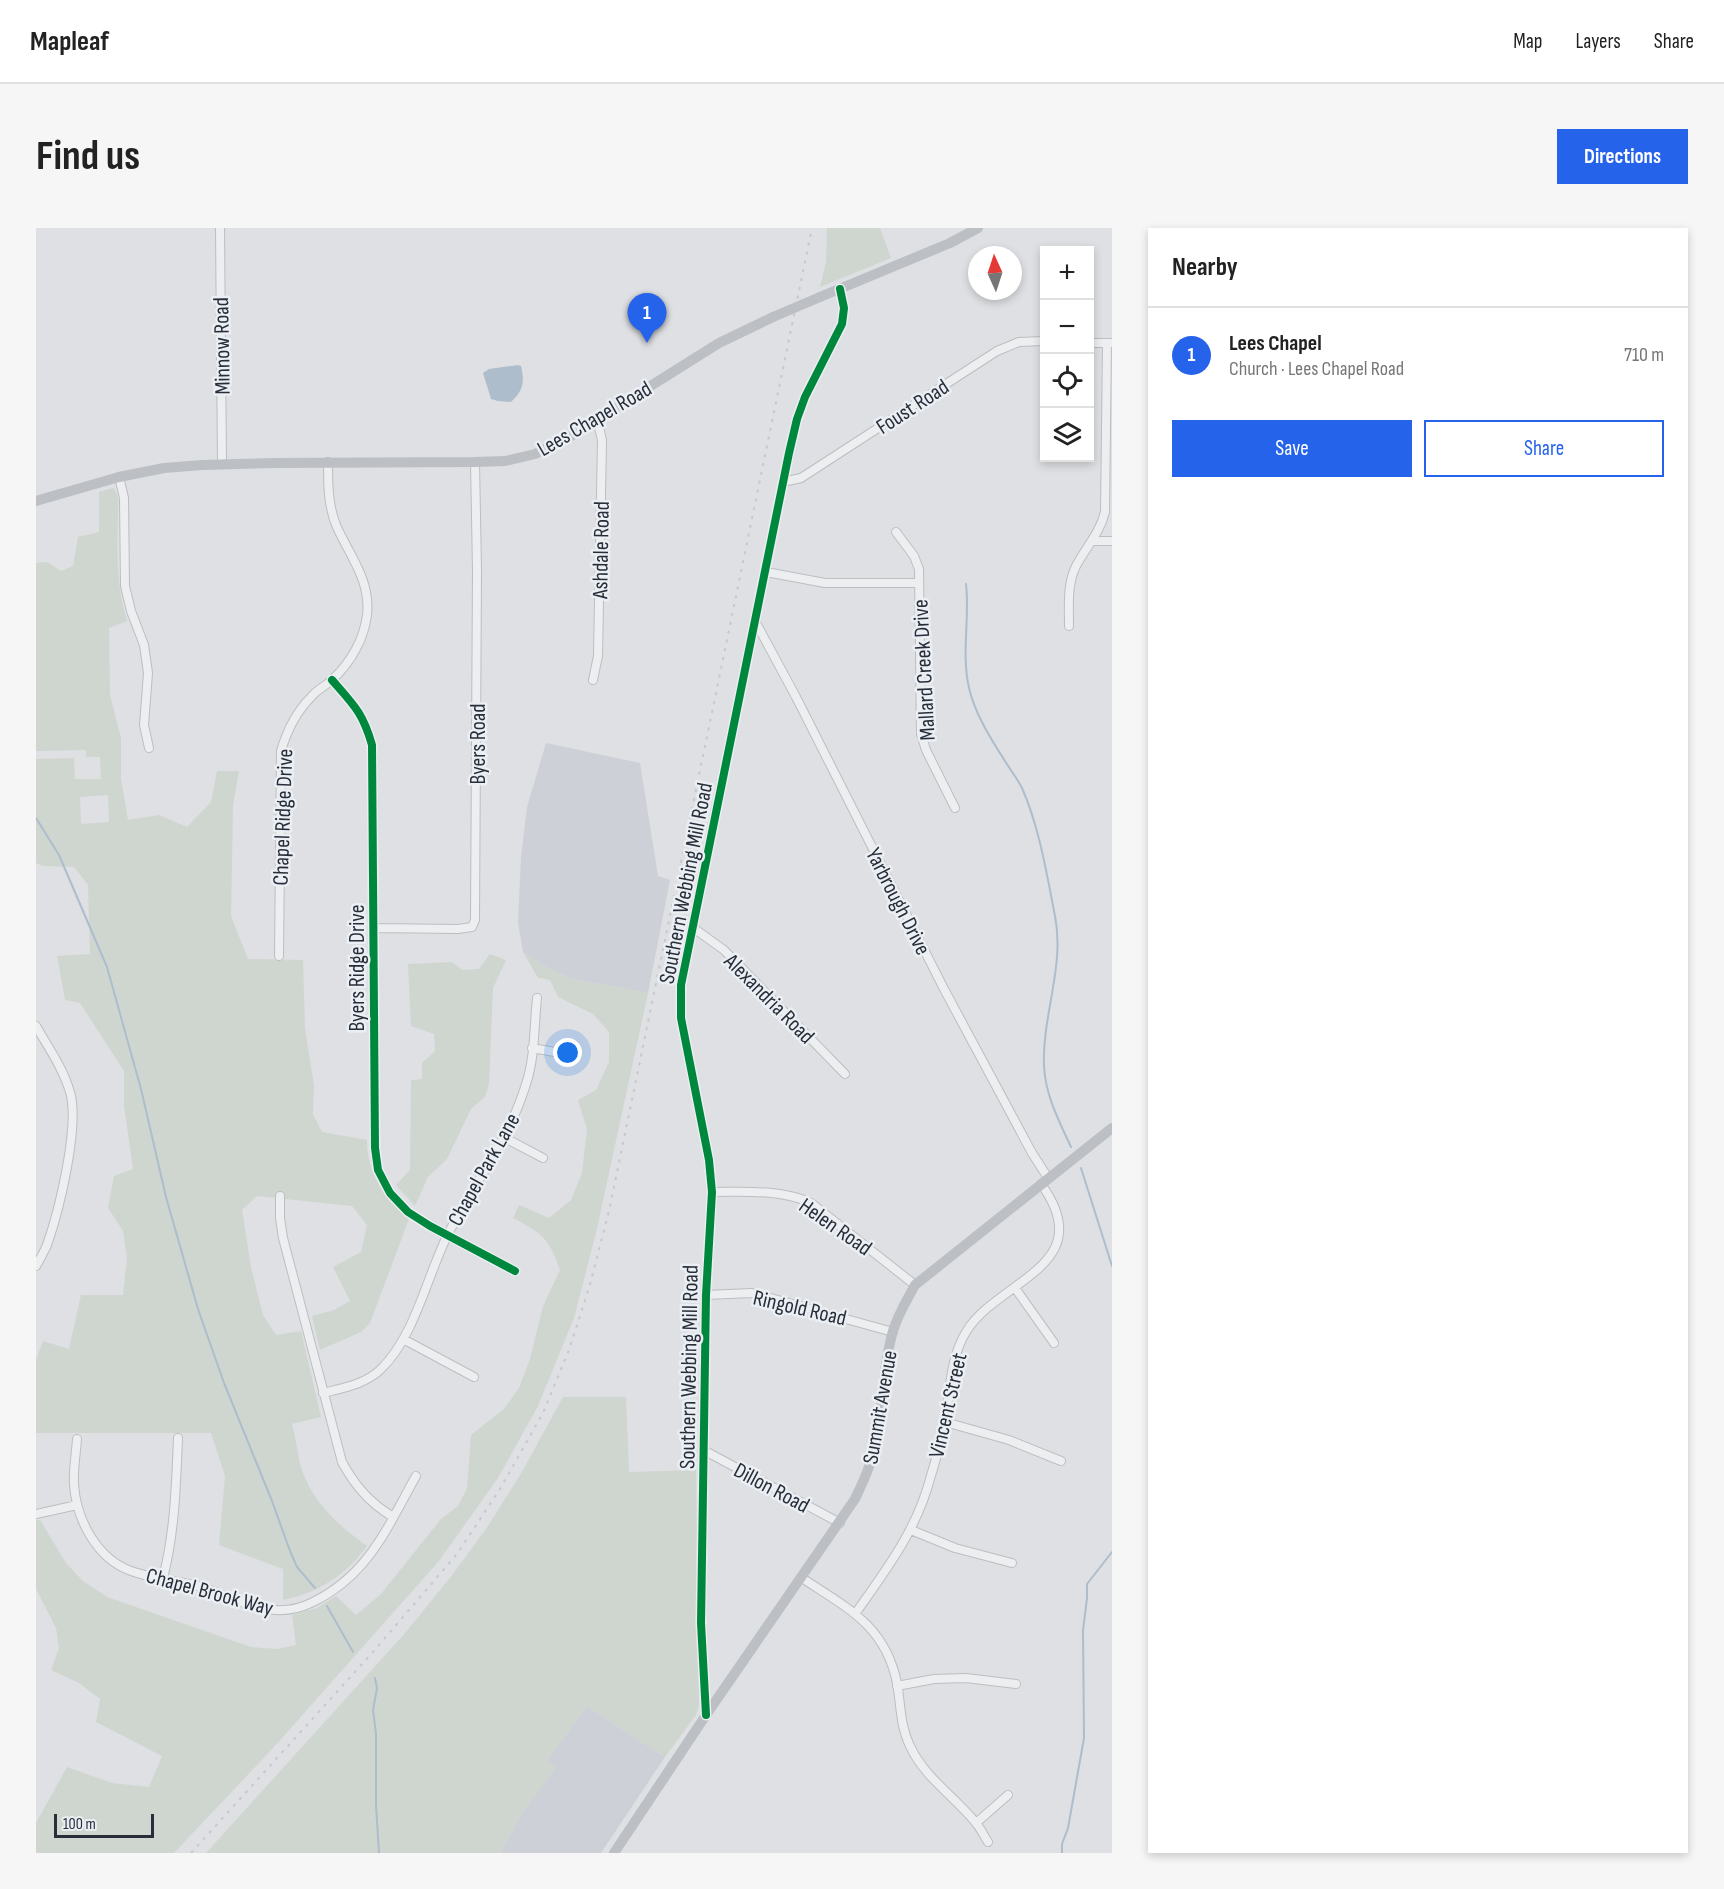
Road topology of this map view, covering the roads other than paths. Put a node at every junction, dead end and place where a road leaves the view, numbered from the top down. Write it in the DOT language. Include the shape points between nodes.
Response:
graph roads {
  1 [pos="220,228"];
  2 [pos="978,228"];
  3 [pos="840,289"];
  4 [pos="1040,341"];
  5 [pos="1094,343"];
  6 [pos="1110,343"];
  7 [pos="597,419"];
  8 [pos="328,462"];
  9 [pos="475,462"];
  10 [pos="222,464"];
  11 [pos="119,477"];
  12 [pos="783,482"];
  13 [pos="36,501"];
  14 [pos="896,532"];
  15 [pos="1092,541"];
  16 [pos="1112,541"];
  17 [pos="765,572"];
  18 [pos="919,584"];
  19 [pos="755,621"];
  20 [pos="1070,626"];
  21 [pos="332,680"];
  22 [pos="593,680"];
  23 [pos="149,748"];
  24 [pos="955,808"];
  25 [pos="692,927"];
  26 [pos="374,928"];
  27 [pos="279,956"];
  28 [pos="537,998"];
  29 [pos="36,1026"];
  30 [pos="532,1048"];
  31 [pos="566,1053"];
  32 [pos="845,1074"];
  33 [pos="1112,1128"];
  34 [pos="503,1137"];
  35 [pos="543,1158"];
  36 [pos="1044,1181"];
  37 [pos="712,1192"];
  38 [pos="280,1196"];
  39 [pos="447,1235"];
  40 [pos="36,1266"];
  41 [pos="515,1271"];
  42 [pos="915,1285"];
  43 [pos="1015,1288"];
  44 [pos="706,1295"];
  45 [pos="893,1332"];
  46 [pos="404,1339"];
  47 [pos="1054,1343"];
  48 [pos="474,1377"];
  49 [pos="323,1393"];
  50 [pos="945,1422"];
  51 [pos="178,1438"];
  52 [pos="77,1439"];
  53 [pos="705,1451"];
  54 [pos="1061,1461"];
  55 [pos="416,1476"];
  56 [pos="77,1505"];
  57 [pos="36,1514"];
  58 [pos="393,1517"];
  59 [pos="840,1523"];
  60 [pos="911,1530"];
  61 [pos="1012,1563"];
  62 [pos="163,1578"];
  63 [pos="802,1578"];
  64 [pos="855,1614"];
  65 [pos="1016,1684"];
  66 [pos="897,1686"];
  67 [pos="705,1715"];
  68 [pos="1008,1795"];
  69 [pos="976,1823"];
  70 [pos="988,1842"];
  71 [pos="614,1853"];
  1 -- 10 [label="street, Minnow Road"];
  2 -- 3 [label="main road, Lees Chapel Road"];
  3 -- 7 [label="main road, Lees Chapel Road, bridge" via="719,343"];
  3 -- 12 [label="street, Southern Webbing Mill Road" via="842,324 801,408"];
  4 -- 12 [label="street, Foust Road" via="1019,342 997,351 801,478"];
  5 -- 6 [label="street"];
  6 -- 15 [label="street" via="1107,489 1102,526"];
  7 -- 9 [label="main road, Lees Chapel Road" via="535,454"];
  7 -- 22 [label="street, Ashdale Road" via="602,440 598,656"];
  8 -- 9 [label="main road, Lees Chapel Road"];
  8 -- 10 [label="main road, Lees Chapel Road"];
  8 -- 21 [label="street, Chapel Ridge Drive" via="328,497 336,526 361,572 367,614 363,635 354,652"];
  9 -- 26 [label="street, Byers Road" via="476,920 472,927 458,929"];
  10 -- 11 [label="main road, Lees Chapel Road" via="164,468"];
  11 -- 13 [label="main road, Lees Chapel Road"];
  11 -- 23 [label="street" via="124,498 124,586 144,645 148,673 144,725"];
  12 -- 17 [label="street, Southern Webbing Mill Road"];
  14 -- 18 [label="street, Mallard Creek Drive" via="914,556"];
  15 -- 16 [label="street"];
  15 -- 20 [label="street" via="1070,582"];
  17 -- 18 [label="street" via="825,583"];
  17 -- 19 [label="street, Southern Webbing Mill Road"];
  18 -- 24 [label="street, Mallard Creek Drive" via="921,734"];
  19 -- 25 [label="street, Southern Webbing Mill Road"];
  19 -- 36 [label="street, Yarbrough Drive"];
  21 -- 26 [label="street, Byers Ridge Drive" via="358,710 372,745"];
  21 -- 27 [label="street, Chapel Ridge Drive" via="296,714 281,751"];
  25 -- 32 [label="street, Alexandria Road" via="724,950"];
  25 -- 37 [label="street, Southern Webbing Mill Road" via="681,985 681,1018"];
  26 -- 39 [label="street, Byers Ridge Drive" via="378,1170 390,1193 408,1212"];
  28 -- 30 [label="street, Chapel Park Lane"];
  29 -- 40 [label="street" via="60,1067 72,1110 56,1213"];
  30 -- 31 [label="street"];
  30 -- 34 [label="street, Chapel Park Lane" via="526,1084"];
  33 -- 36 [label="main road, Summit Avenue"];
  34 -- 35 [label="street"];
  34 -- 39 [label="street, Chapel Park Lane"];
  36 -- 42 [label="main road, Summit Avenue"];
  36 -- 43 [label="street, Vincent Street" via="1059,1228 1057,1241 1048,1260"];
  37 -- 42 [label="street, Helen Road" via="761,1192 795,1196 811,1203"];
  37 -- 44 [label="street, Southern Webbing Mill Road"];
  38 -- 49 [label="street" via="283,1238"];
  39 -- 41 [label="street, Byers Ridge Drive"];
  39 -- 46 [label="street, Chapel Park Lane"];
  42 -- 45 [label="main road, Summit Avenue"];
  43 -- 47 [label="street"];
  43 -- 50 [label="street, Vincent Street" via="987,1308 966,1332 953,1369"];
  44 -- 45 [label="street, Ringold Road" via="752,1293"];
  44 -- 53 [label="street, Southern Webbing Mill Road"];
  45 -- 59 [label="main road, Summit Avenue" via="870,1466"];
  46 -- 48 [label="street"];
  46 -- 49 [label="street, Chapel Park Lane" via="380,1371 366,1380"];
  49 -- 58 [label="street" via="339,1453 351,1479 368,1500"];
  50 -- 54 [label="street" via="1009,1440"];
  50 -- 60 [label="street, Vincent Street" via="928,1486"];
  51 -- 62 [label="street" via="176,1512"];
  52 -- 56 [label="street, Chapel Brook Way"];
  53 -- 59 [label="street, Dillon Road"];
  53 -- 67 [label="street, Southern Webbing Mill Road" via="701,1623"];
  55 -- 58 [label="street, Chapel Brook Way"];
  56 -- 57 [label="street"];
  56 -- 62 [label="street, Chapel Brook Way" via="84,1525 104,1552 131,1571"];
  58 -- 62 [label="street, Chapel Brook Way" via="370,1557 350,1578 330,1593 297,1608 260,1609"];
  59 -- 63 [label="main road, Summit Avenue"];
  60 -- 61 [label="street" via="955,1548"];
  60 -- 64 [label="street, Vincent Street"];
  63 -- 64 [label="street"];
  63 -- 67 [label="main road, Summit Avenue"];
  64 -- 66 [label="street" via="888,1651"];
  65 -- 66 [label="street" via="966,1678"];
  66 -- 69 [label="street" via="910,1746 930,1774"];
  67 -- 71 [label="main road, Summit Avenue"];
  68 -- 69 [label="street"];
  69 -- 70 [label="street"];
}
